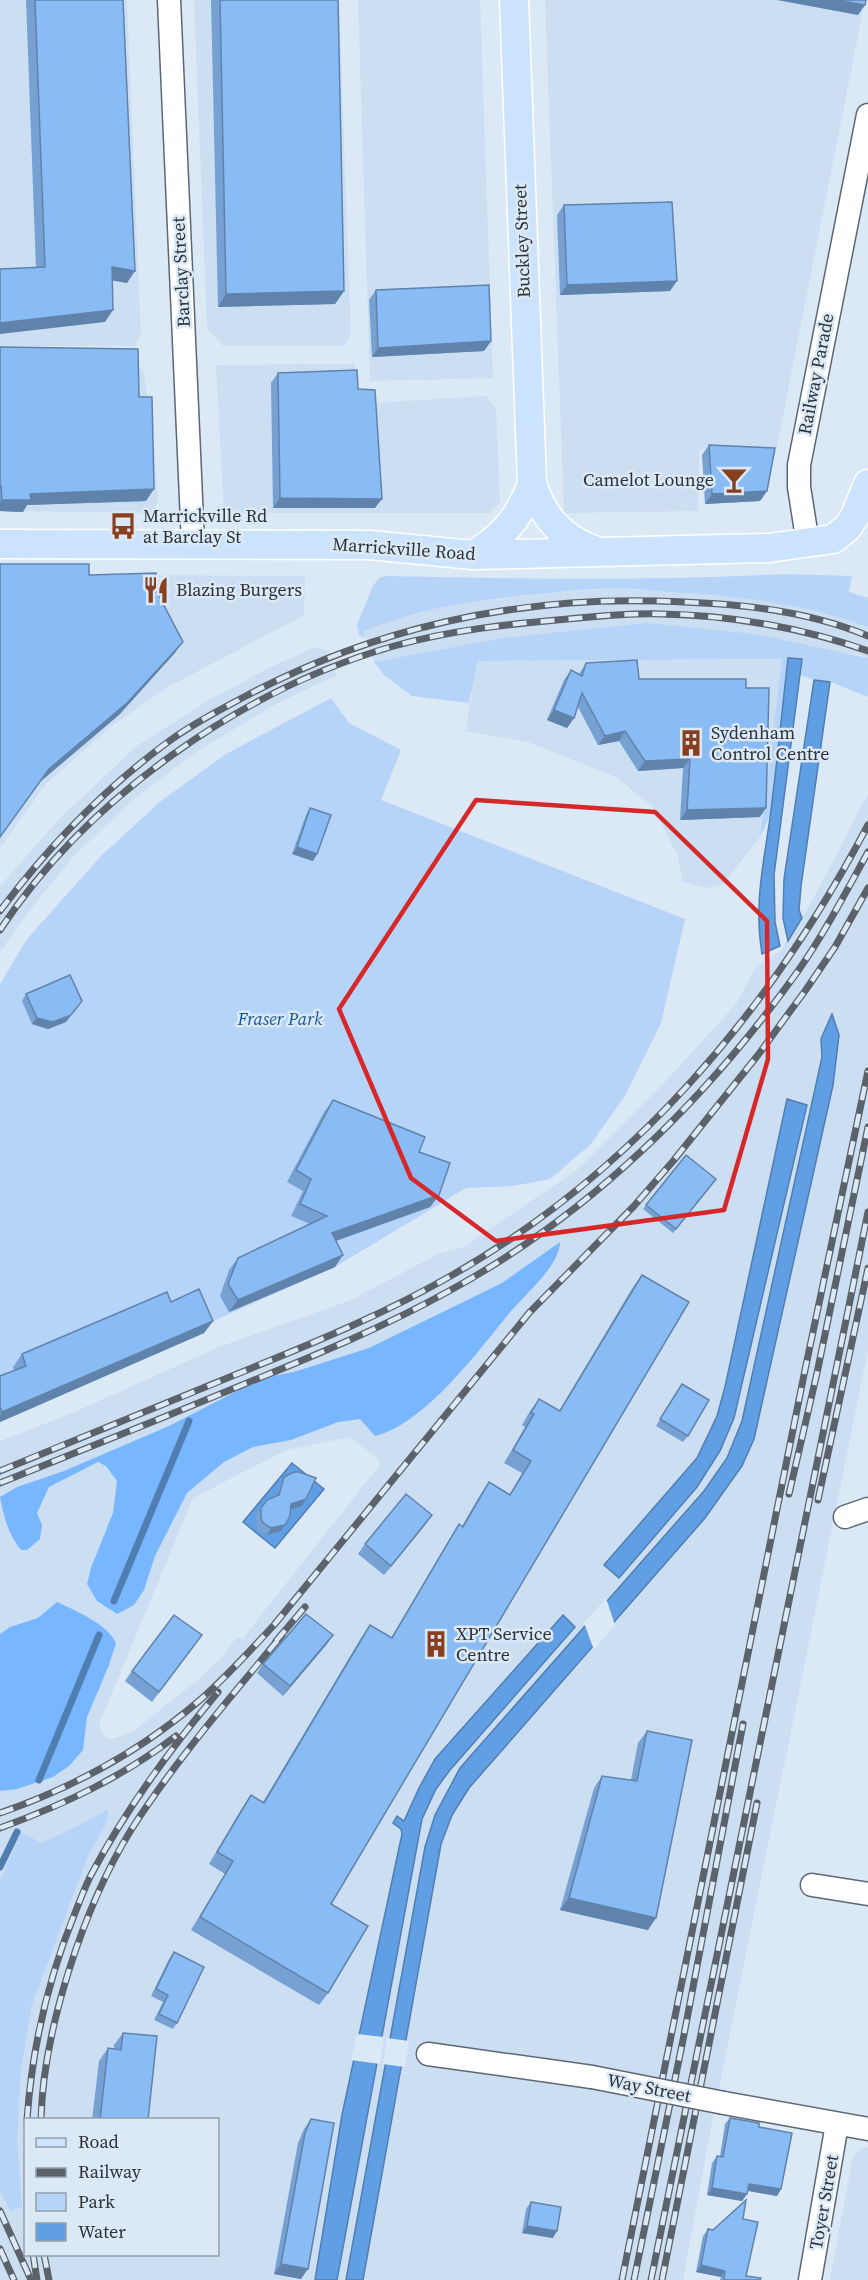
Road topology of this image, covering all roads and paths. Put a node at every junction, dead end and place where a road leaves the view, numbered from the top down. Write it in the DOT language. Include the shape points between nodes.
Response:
graph roads {
  1 [pos="169,0"];
  2 [pos="514,0"];
  3 [pos="868,115"];
  4 [pos="532,483"];
  5 [pos="868,484"];
  6 [pos="0,544"];
  7 [pos="193,544"];
  8 [pos="808,544"];
  9 [pos="599,552"];
  10 [pos="473,555"];
  11 [pos="868,1509"];
  12 [pos="845,1517"];
  13 [pos="812,1885"];
  14 [pos="868,1894"];
  15 [pos="428,2054"];
  16 [pos="837,2124"];
  17 [pos="868,2129"];
  18 [pos="810,2280"];
  1 -- 7 [label="street, Barclay Street"];
  2 -- 4 [label="main road, Buckley Street"];
  3 -- 8 [label="street, Railway Parade" via="799,465"];
  4 -- 9 [label="main road, Buckley Street" via="542,509 562,533"];
  4 -- 10 [label="main road, Buckley Street" via="518,517 490,545"];
  5 -- 8 [label="main road" via="847,528 834,539"];
  6 -- 7 [label="main road, Marrickville Road"];
  7 -- 10 [label="main road, Marrickville Road" via="370,545"];
  8 -- 9 [label="main road, Marrickville Road"];
  9 -- 10 [label="main road, Marrickville Road"];
  11 -- 12 [label="street"];
  13 -- 14 [label="street"];
  15 -- 16 [label="street, Way Street, bridge" via="592,2077"];
  16 -- 17 [label="street, Way Street"];
  16 -- 18 [label="street, Toyer Street"];
}
